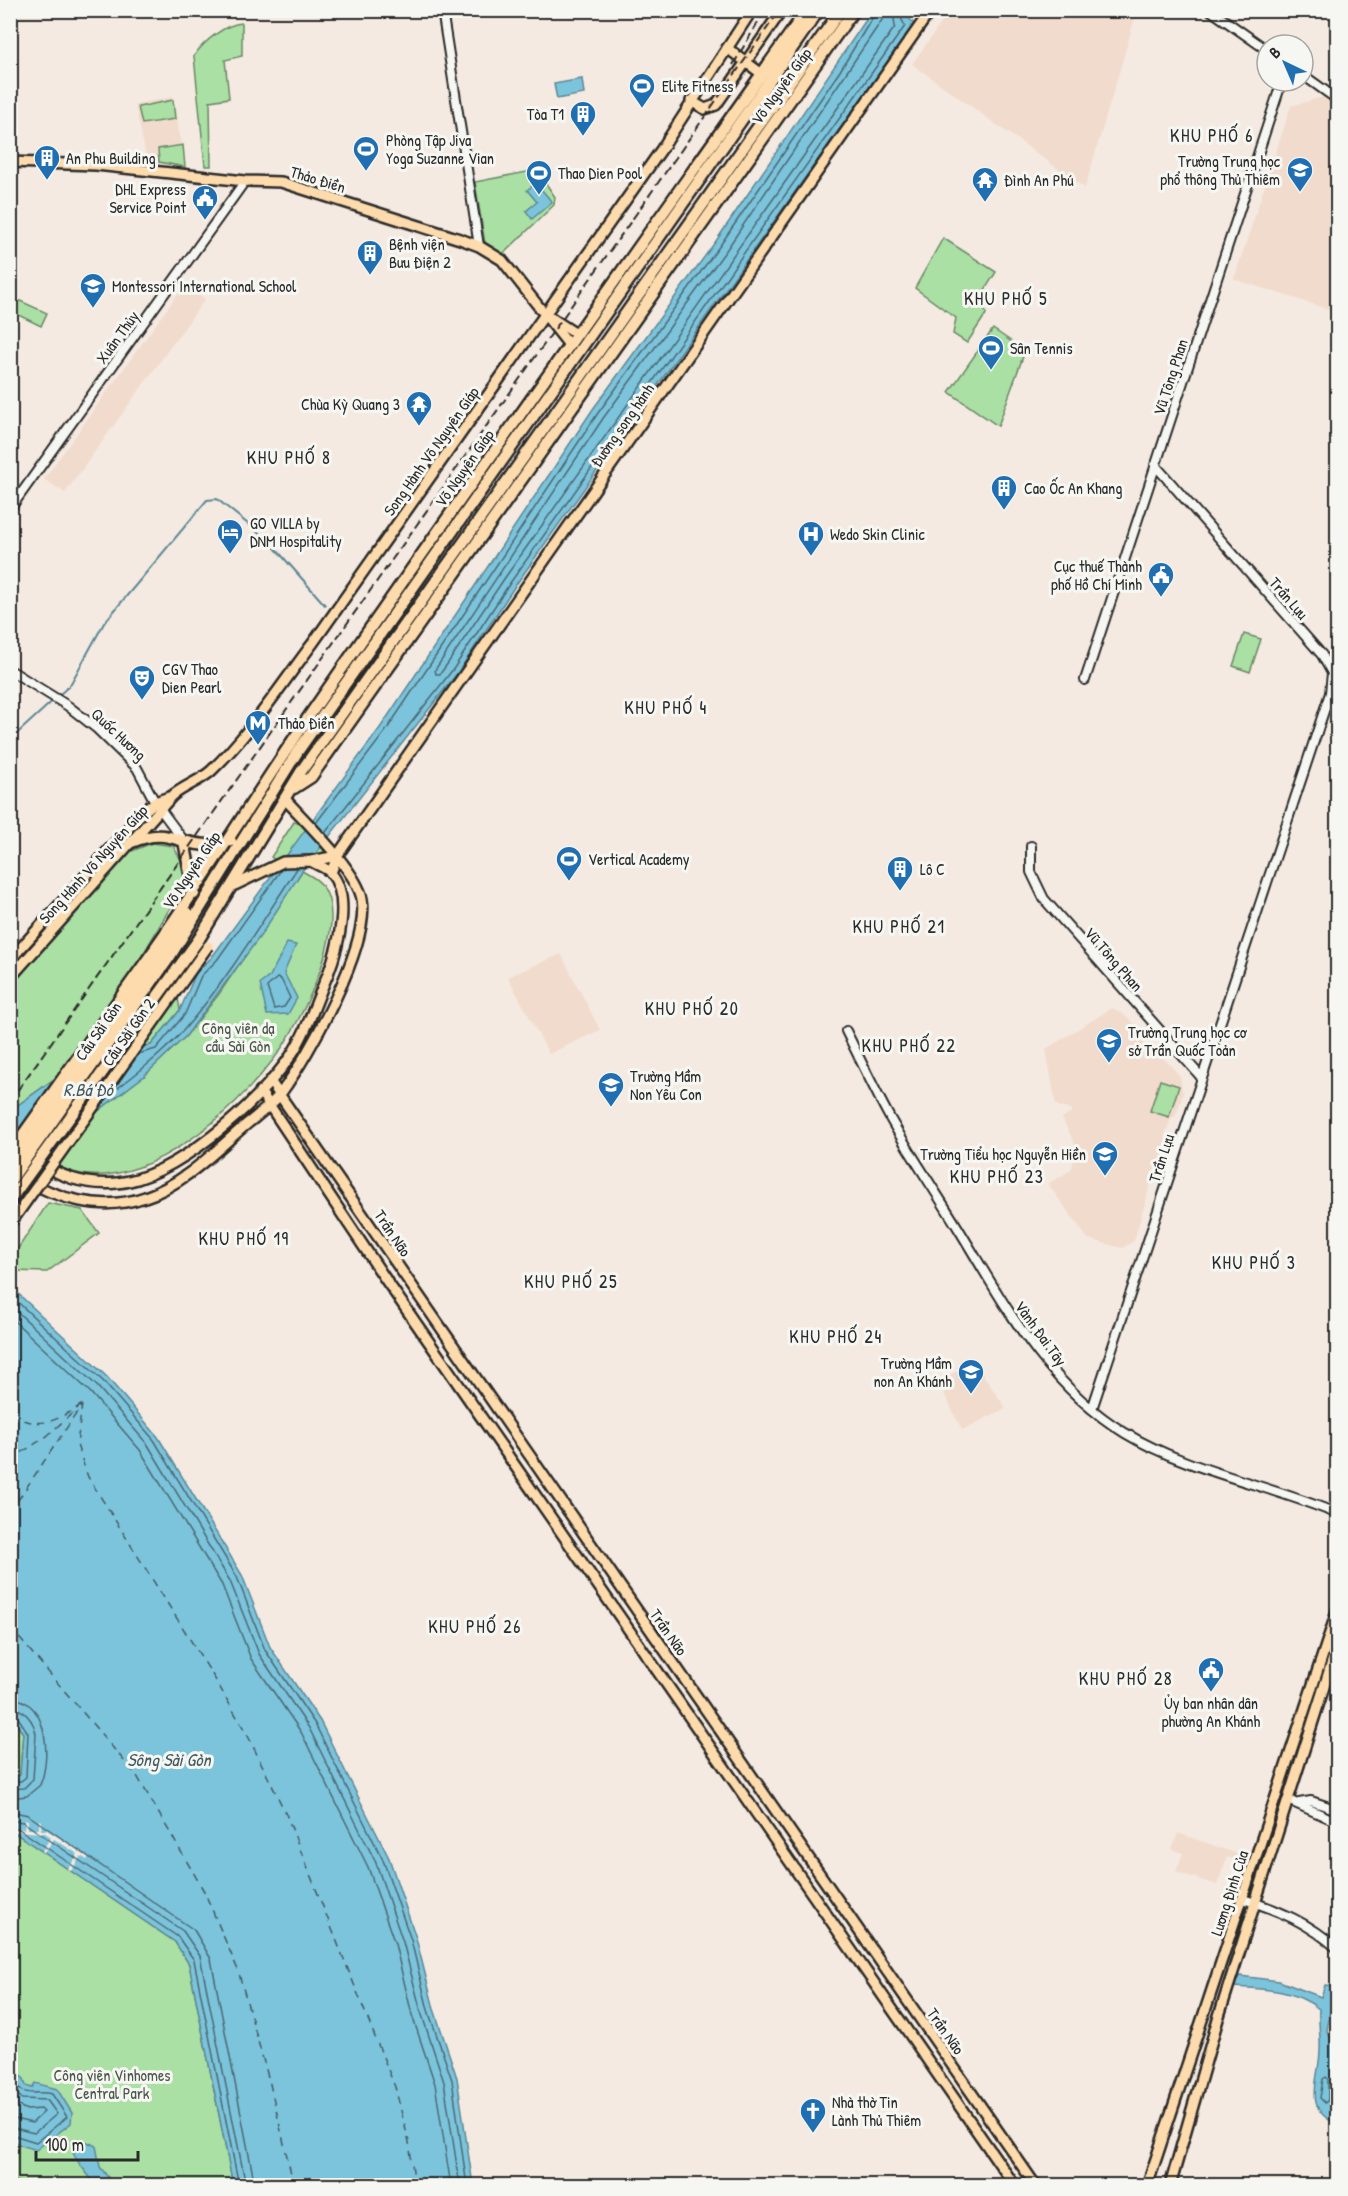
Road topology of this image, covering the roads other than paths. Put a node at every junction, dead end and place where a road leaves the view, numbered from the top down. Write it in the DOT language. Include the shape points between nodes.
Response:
graph roads {
  1 [pos="441,10"];
  2 [pos="752,10"];
  3 [pos="782,10"];
  4 [pos="807,10"];
  5 [pos="819,10"];
  6 [pos="841,10"];
  7 [pos="854,10"];
  8 [pos="931,10"];
  9 [pos="1210,10"];
  10 [pos="1255,42"];
  11 [pos="727,48"];
  12 [pos="746,62"];
  13 [pos="762,74"];
  14 [pos="1315,84"];
  15 [pos="1278,93"];
  16 [pos="1338,100"];
  17 [pos="691,101"];
  18 [pos="10,162"];
  19 [pos="245,181"];
  20 [pos="479,246"];
  21 [pos="546,314"];
  22 [pos="576,334"];
  23 [pos="569,345"];
  24 [pos="1155,465"];
  25 [pos="10,509"];
  26 [pos="10,670"];
  27 [pos="1085,681"];
  28 [pos="288,794"];
  29 [pos="172,796"];
  30 [pos="155,802"];
  31 [pos="161,810"];
  32 [pos="244,840"];
  33 [pos="184,841"];
  34 [pos="132,842"];
  35 [pos="227,842"];
  36 [pos="1031,846"];
  37 [pos="336,856"];
  38 [pos="311,861"];
  39 [pos="331,873"];
  40 [pos="235,885"];
  41 [pos="194,898"];
  42 [pos="203,943"];
  43 [pos="162,953"];
  44 [pos="10,960"];
  45 [pos="10,978"];
  46 [pos="846,1031"];
  47 [pos="1202,1078"];
  48 [pos="270,1081"];
  49 [pos="260,1091"];
  50 [pos="281,1094"];
  51 [pos="270,1104"];
  52 [pos="10,1143"];
  53 [pos="10,1152"];
  54 [pos="11,1172"];
  55 [pos="10,1200"];
  56 [pos="10,1224"];
  57 [pos="1092,1409"];
  58 [pos="1338,1514"];
  59 [pos="573,1521"];
  60 [pos="560,1530"];
  61 [pos="1338,1609"];
  62 [pos="1338,1643"];
  63 [pos="702,1705"];
  64 [pos="687,1715"];
  65 [pos="1288,1800"];
  66 [pos="1299,1803"];
  67 [pos="1338,1810"];
  68 [pos="1338,1822"];
  69 [pos="824,1881"];
  70 [pos="809,1891"];
  71 [pos="1243,1899"];
  72 [pos="1256,1903"];
  73 [pos="1338,1949"];
  74 [pos="1160,2150"];
  75 [pos="1179,2150"];
  76 [pos="1015,2186"];
  77 [pos="1036,2186"];
  78 [pos="1147,2186"];
  79 [pos="1170,2186"];
  1 -- 20 [label="street"];
  2 -- 11 [label="main road, Song Hành Võ Nguyên Giáp"];
  3 -- 12 [label="main road"];
  4 -- 13 [label="highway, Võ Nguyên Giáp"];
  5 -- 32 [label="highway, Võ Nguyên Giáp" via="304,741"];
  6 -- 28 [label="highway, Võ Nguyên Giáp" via="581,373"];
  7 -- 28 [label="highway, Võ Nguyên Giáp" via="311,777"];
  8 -- 37 [label="main road, Đường song hành"];
  9 -- 10 [label="street"];
  11 -- 12 [label="main road"];
  11 -- 17 [label="main road, Song Hành Võ Nguyên Giáp"];
  12 -- 13 [label="main road"];
  12 -- 17 [label="main road" via="716,105 705,109"];
  13 -- 22 [label="highway, Võ Nguyên Giáp"];
  14 -- 16 [label="street"];
  15 -- 24 [label="street, Vũ Tông Phan"];
  17 -- 21 [label="main road, Song Hành Võ Nguyên Giáp"];
  18 -- 19 [label="main road, Thảo Điền" via="96,165"];
  19 -- 20 [label="main road, Thảo Điền" via="281,182"];
  19 -- 25 [label="street, Xuân Thủy"];
  20 -- 21 [label="main road, Thảo Điền" via="512,270"];
  21 -- 22 [label="main road, Thảo Điền"];
  21 -- 23 [label="main road, Thảo Điền"];
  21 -- 29 [label="main road, Song Hành Võ Nguyên Giáp" via="256,718 210,772"];
  22 -- 23 [label="highway, Võ Nguyên Giáp"];
  23 -- 35 [label="highway, Võ Nguyên Giáp" via="312,712"];
  24 -- 27 [label="street, Vũ Tông Phan"];
  24 -- 47 [label="street, Trần Lựu" via="1322,656 1332,673 1330,693"];
  26 -- 30 [label="street, Quốc Hương" via="96,728 137,768"];
  28 -- 37 [label="main road"];
  28 -- 40 [label="highway, Võ Nguyên Giáp"];
  29 -- 30 [label="main road, Song Hành Võ Nguyên Giáp"];
  29 -- 31 [label="main road, Song Hành Võ Nguyên Giáp"];
  30 -- 31 [label="street, Quốc Hương"];
  30 -- 44 [label="main road, Song Hành Võ Nguyên Giáp"];
  31 -- 33 [label="street, Quốc Hương"];
  31 -- 34 [label="main road, Song Hành Võ Nguyên Giáp"];
  32 -- 35 [label="highway"];
  32 -- 41 [label="highway, Võ Nguyên Giáp" via="230,848"];
  32 -- 43 [label="highway, Võ Nguyên Giáp"];
  33 -- 34 [label="highway" via="156,834"];
  33 -- 35 [label="highway" via="213,845"];
  33 -- 41 [label="highway"];
  34 -- 45 [label="main road, Song Hành Võ Nguyên Giáp"];
  35 -- 41 [label="highway, Võ Nguyên Giáp"];
  36 -- 47 [label="street, Vũ Tông Phan" via="1031,872 1044,899"];
  37 -- 38 [label="main road"];
  37 -- 39 [label="main road, Đường song hành"];
  37 -- 50 [label="main road" via="356,882 362,898 358,943 333,1004"];
  38 -- 39 [label="main road"];
  38 -- 40 [label="main road" via="276,865"];
  39 -- 48 [label="main road" via="341,906 339,947 299,1042"];
  40 -- 42 [label="highway, Võ Nguyên Giáp"];
  41 -- 43 [label="highway, Võ Nguyên Giáp"];
  42 -- 55 [label="highway, Cầu Sài Gòn 2, bridge"];
  42 -- 56 [label="main road, Cầu Sài Gòn 2, bridge"];
  43 -- 53 [label="main road, Cầu Sài Gòn, bridge"];
  43 -- 54 [label="highway, Cầu Sài Gòn, bridge"];
  46 -- 57 [label="street, Vành Đai Tây" via="892,1122 1018,1326 1058,1379"];
  47 -- 57 [label="street, Trần Lựu"];
  48 -- 49 [label="main road"];
  48 -- 50 [label="main road, Trần Não"];
  49 -- 51 [label="main road, Trần Não"];
  49 -- 52 [label="main road, bridge" via="207,1141 179,1160 140,1178 118,1183 69,1179 53,1173"];
  50 -- 51 [label="main road"];
  50 -- 59 [label="main road, Trần Não"];
  51 -- 54 [label="main road" via="197,1166 144,1198 88,1203 43,1190"];
  51 -- 60 [label="main road, Trần Não" via="386,1280"];
  57 -- 58 [label="street, Vành Đai Tây" via="1149,1446"];
  59 -- 60 [label="main road"];
  59 -- 63 [label="main road, Trần Não"];
  60 -- 64 [label="main road, Trần Não"];
  61 -- 71 [label="main road, Lương Định Của"];
  62 -- 65 [label="main road, Lương Định Của"];
  63 -- 64 [label="main road"];
  63 -- 69 [label="main road, Trần Não"];
  64 -- 70 [label="main road, Trần Não"];
  65 -- 66 [label="street"];
  65 -- 72 [label="main road, Lương Định Của"];
  66 -- 67 [label="street" via="1311,1801"];
  66 -- 68 [label="street"];
  69 -- 70 [label="main road"];
  69 -- 77 [label="main road, Trần Não"];
  70 -- 76 [label="main road, Trần Não"];
  71 -- 72 [label="street"];
  71 -- 74 [label="main road, Lương Định Của"];
  72 -- 73 [label="street" via="1294,1918"];
  72 -- 75 [label="main road, Lương Định Của"];
  74 -- 75 [label="main road"];
  74 -- 78 [label="main road, Lương Định Của"];
  75 -- 79 [label="main road, Lương Định Của"];
}
